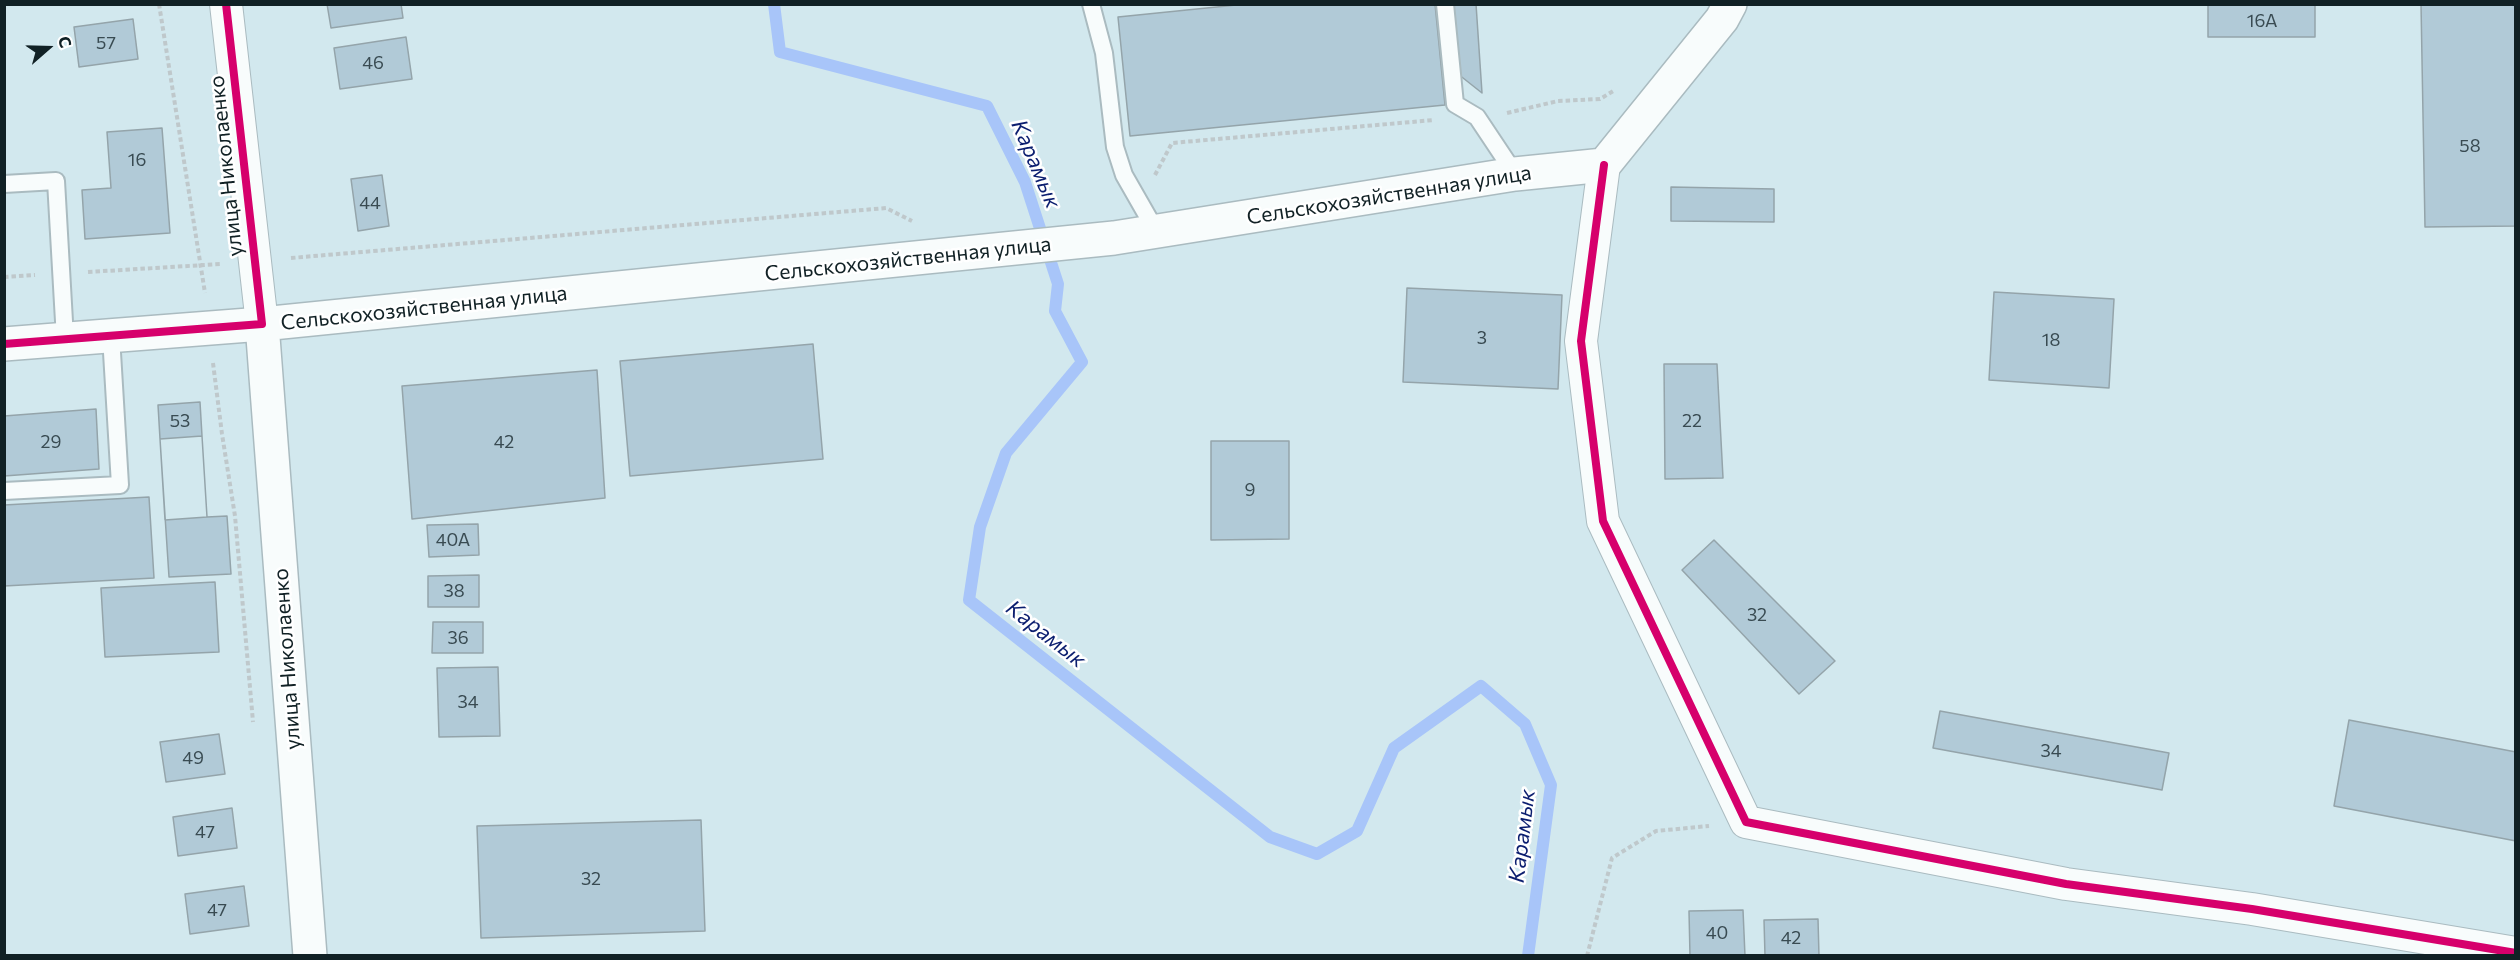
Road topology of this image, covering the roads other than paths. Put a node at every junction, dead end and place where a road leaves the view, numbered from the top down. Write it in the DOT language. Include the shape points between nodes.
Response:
graph roads {
  1 [pos="226,4"];
  2 [pos="1091,4"];
  3 [pos="1446,4"];
  4 [pos="1730,4"];
  5 [pos="1604,165"];
  6 [pos="1515,174"];
  7 [pos="4,184"];
  8 [pos="1148,219"];
  9 [pos="262,324"];
  10 [pos="111,336"];
  11 [pos="65,339"];
  12 [pos="4,344"];
  13 [pos="4,491"];
  14 [pos="2516,953"];
  15 [pos="310,956"];
  1 -- 9 [label="street, улица Николаенко"];
  2 -- 8 [label="lane" via="1104,52 1115,147 1124,175"];
  3 -- 6 [label="lane" via="1455,104 1477,117"];
  4 -- 5 [label="main road"];
  5 -- 6 [label="main road, Сельскохозяйственная улица"];
  5 -- 14 [label="street" via="1581,341 1603,521 1746,822 2066,884 2252,909"];
  6 -- 8 [label="main road, Сельскохозяйственная улица"];
  7 -- 11 [label="lane" via="56,182"];
  8 -- 9 [label="main road, Сельскохозяйственная улица" via="1114,238"];
  9 -- 10 [label="main road, Сельскохозяйственная улица"];
  9 -- 15 [label="main road, улица Николаенко"];
  10 -- 11 [label="main road, Сельскохозяйственная улица"];
  10 -- 13 [label="lane" via="120,485"];
  11 -- 12 [label="main road, Сельскохозяйственная улица"];
}
